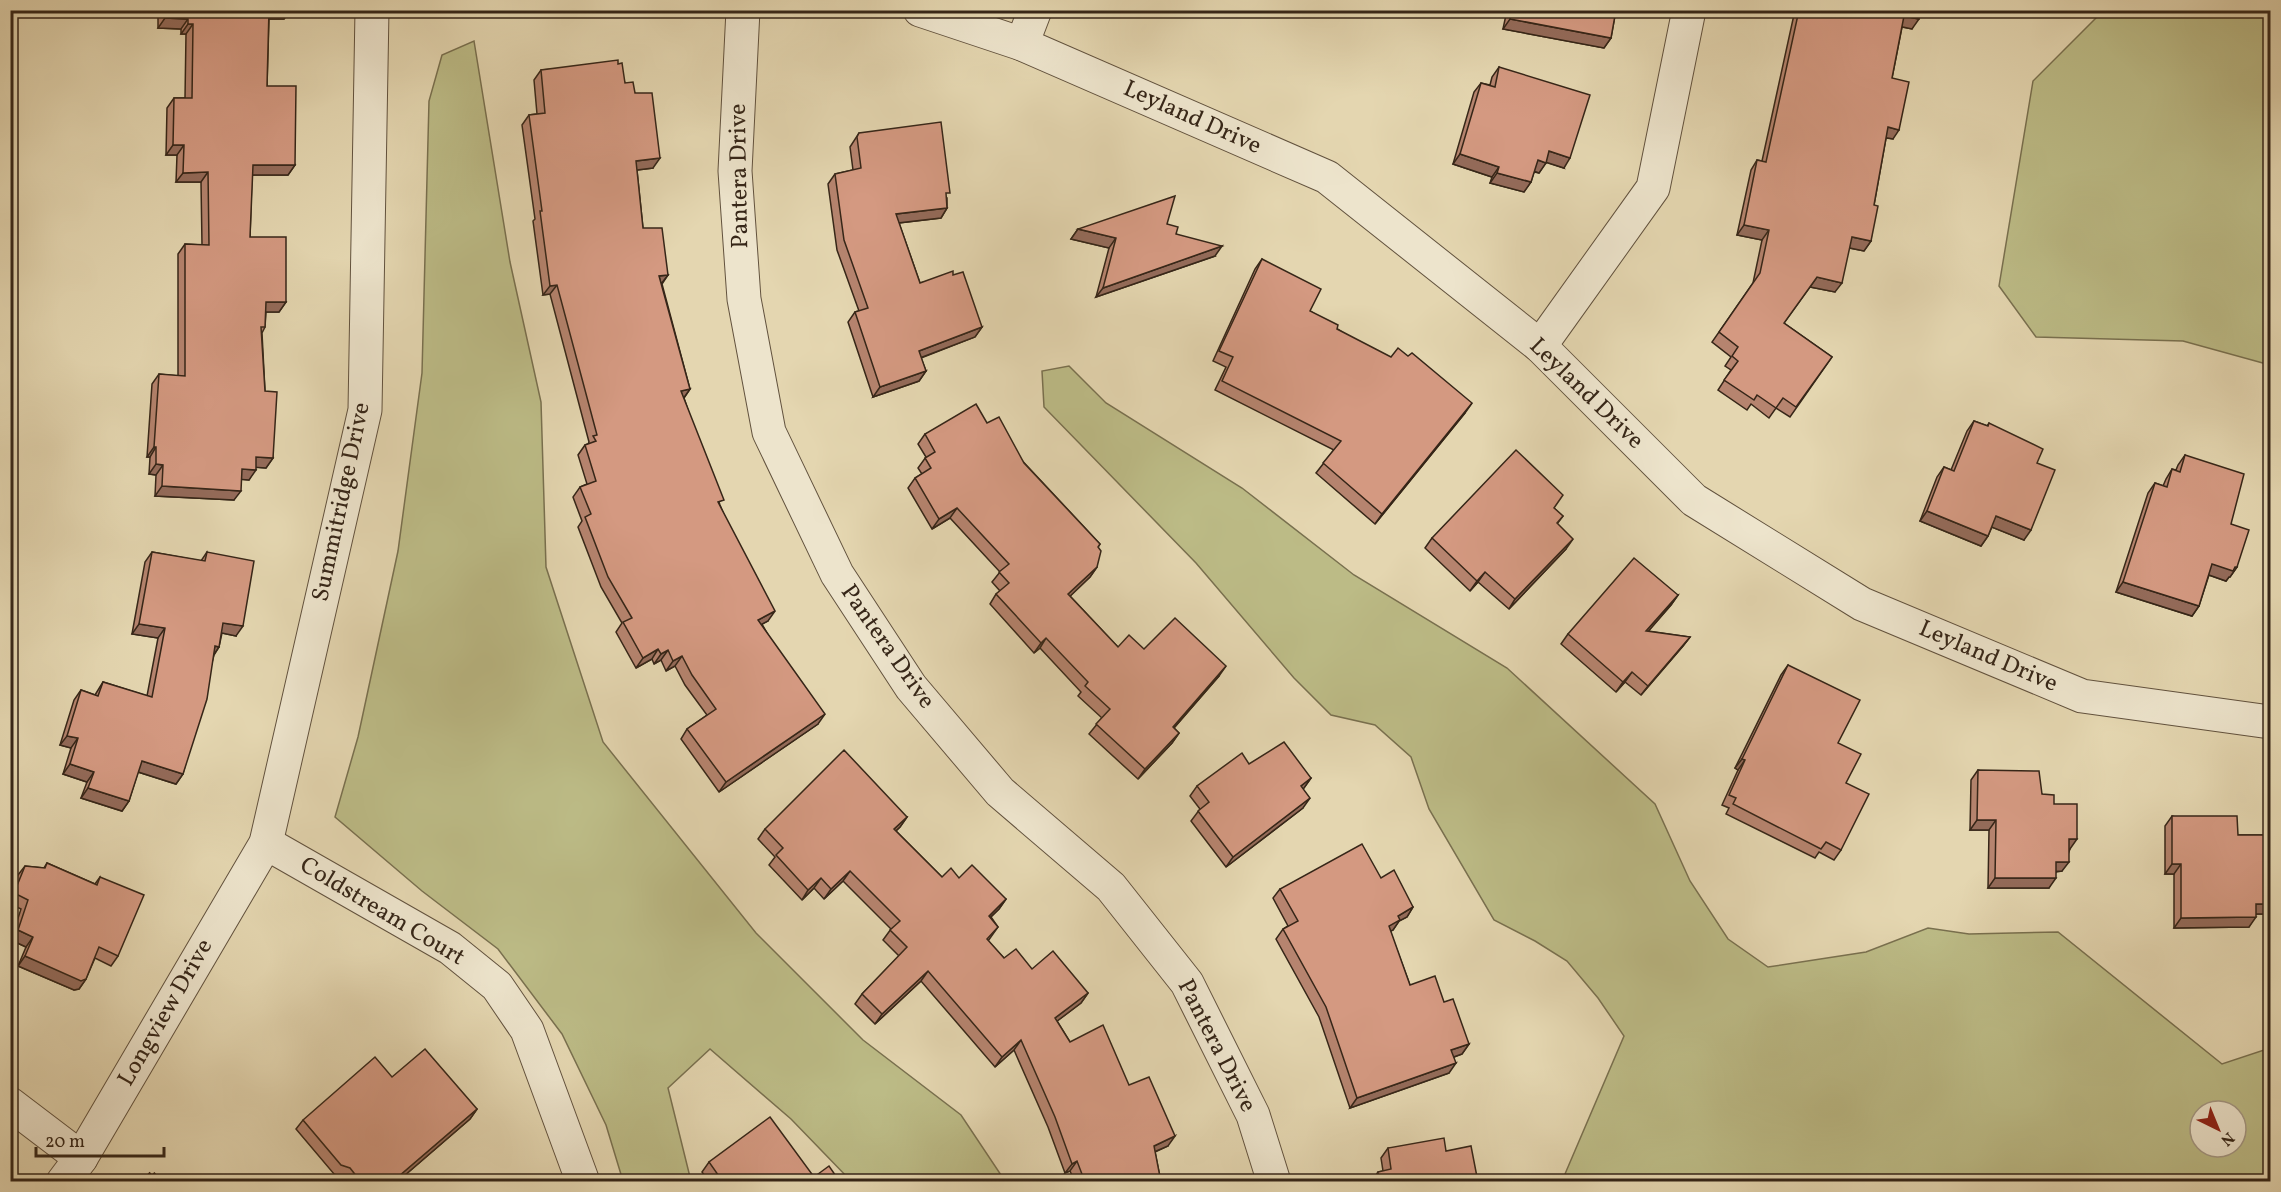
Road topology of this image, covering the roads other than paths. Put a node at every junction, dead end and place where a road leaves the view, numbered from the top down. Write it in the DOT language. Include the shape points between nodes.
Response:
graph roads {
  1 [pos="372,10"];
  2 [pos="744,10"];
  3 [pos="920,10"];
  4 [pos="1035,10"];
  5 [pos="1689,10"];
  6 [pos="1022,44"];
  7 [pos="1540,346"];
  8 [pos="2271,722"];
  9 [pos="266,843"];
  10 [pos="10,1104"];
  11 [pos="72,1170"];
  12 [pos="583,1182"];
  13 [pos="1275,1182"];
  1 -- 9 [label="street, Summitridge Drive" via="365,410"];
  2 -- 13 [label="street, Pantera Drive" via="735,171 744,299 768,432 837,574 911,687 1000,792 1111,887 1187,983 1253,1115"];
  3 -- 6 [label="street, Leyland Drive"];
  4 -- 6 [label="street"];
  5 -- 7 [label="street" via="1653,188"];
  6 -- 7 [label="street, Leyland Drive" via="1327,177"];
  7 -- 8 [label="street, Leyland Drive" via="1694,500 1862,604 2082,696"];
  9 -- 11 [label="street, Longview Drive"];
  9 -- 12 [label="street, Coldstream Court" via="450,948 497,986 527,1030"];
  10 -- 11 [label="street"];
}
